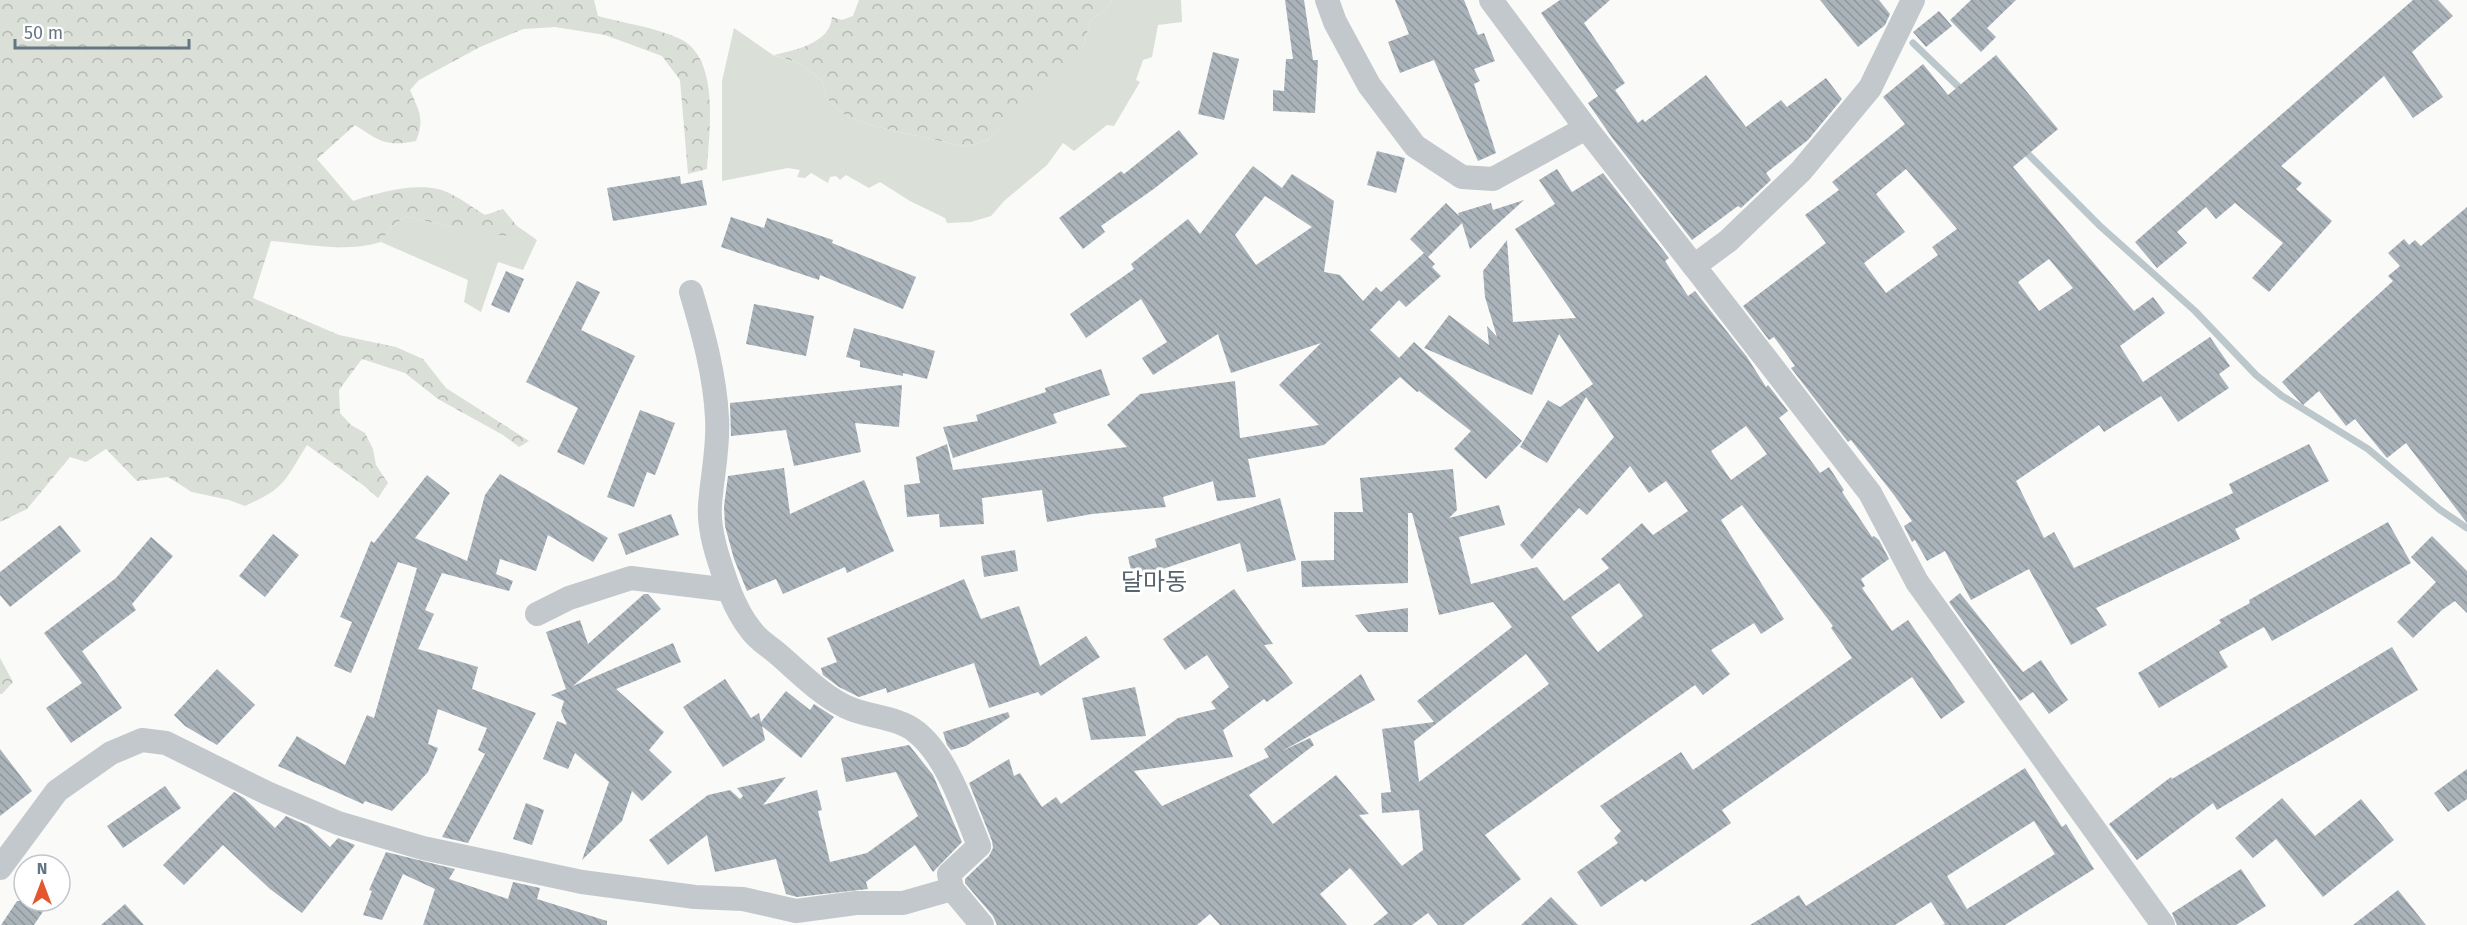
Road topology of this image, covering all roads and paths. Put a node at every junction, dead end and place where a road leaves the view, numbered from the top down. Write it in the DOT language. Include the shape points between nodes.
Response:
graph roads {
  1 [pos="1327,0"];
  2 [pos="1491,0"];
  3 [pos="1912,0"];
  4 [pos="1586,128"];
  5 [pos="1694,266"];
  6 [pos="691,292"];
  7 [pos="729,590"];
  8 [pos="537,614"];
  9 [pos="0,868"];
  10 [pos="952,889"];
  11 [pos="982,925"];
  12 [pos="2163,925"];
  1 -- 4 [label="street" via="1369,85 1402,129 1416,146 1462,177 1493,179"];
  2 -- 4 [label="street"];
  3 -- 5 [label="street" via="1870,88 1801,171 1728,241"];
  4 -- 5 [label="street"];
  5 -- 12 [label="street" via="1870,493 1917,582"];
  6 -- 7 [label="street" via="706,343 717,417 710,507"];
  7 -- 8 [label="street" via="632,578 568,598"];
  7 -- 10 [label="street" via="752,633 813,684 848,708 907,726 932,750 955,786 979,846 950,874"];
  9 -- 10 [label="street" via="57,791 111,753 142,740 166,743 338,823 423,848 582,882 695,897 743,899 796,911 856,903 903,903"];
  10 -- 11 [label="street"];
}
